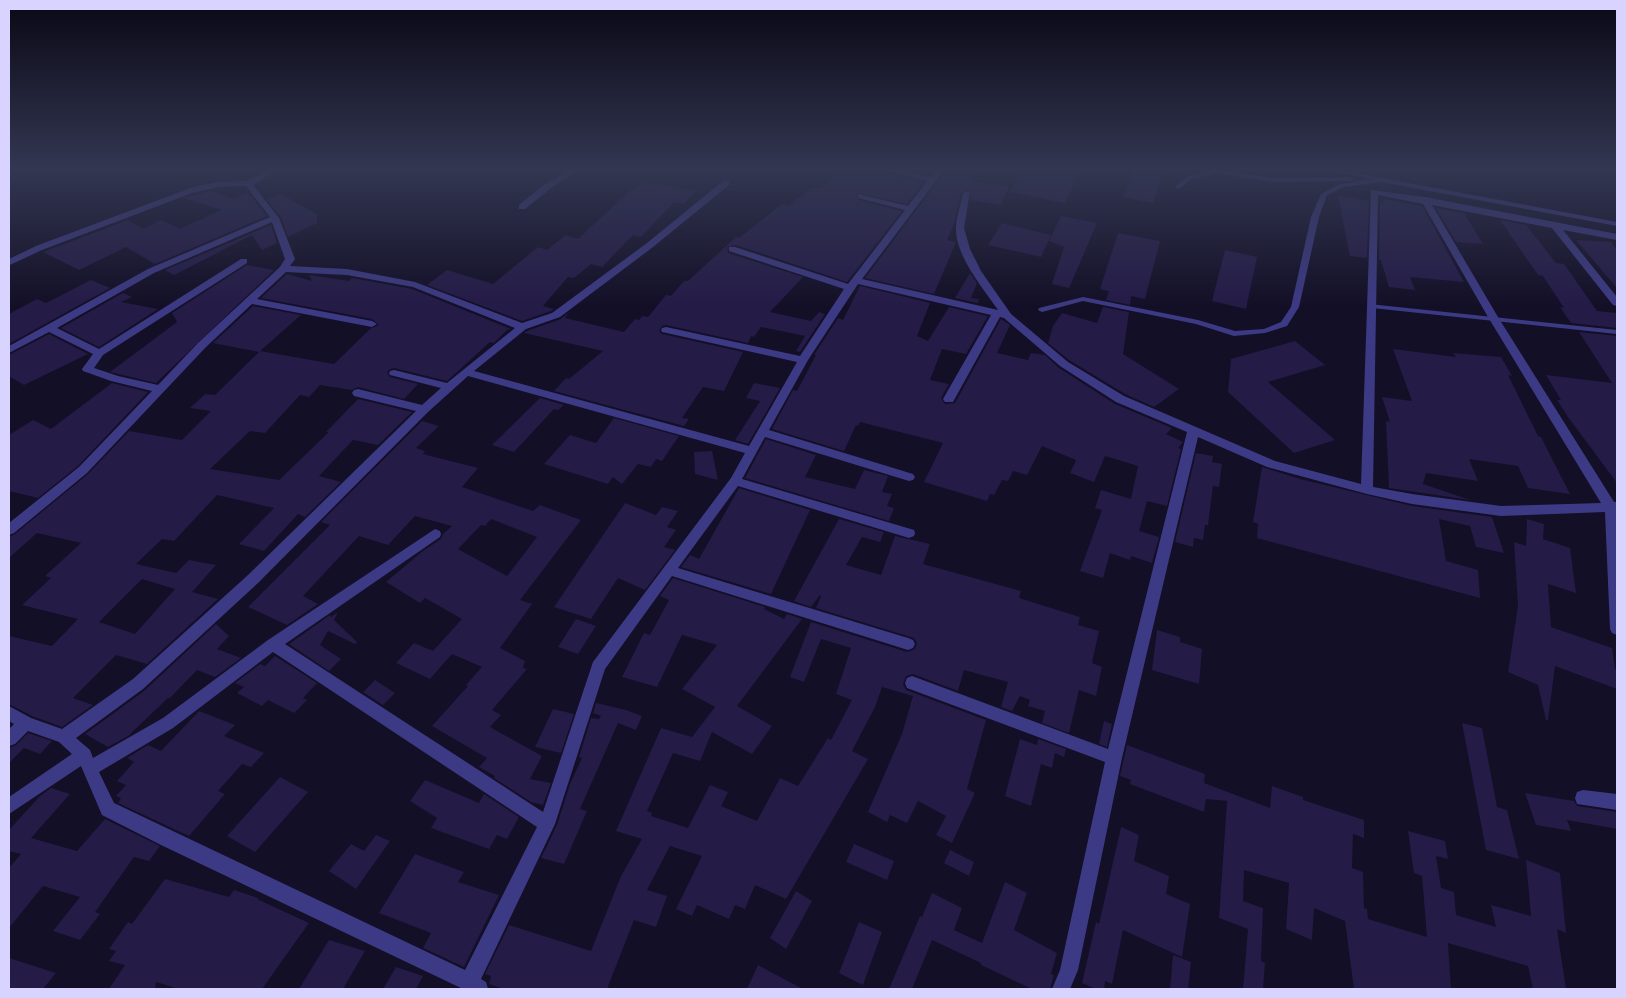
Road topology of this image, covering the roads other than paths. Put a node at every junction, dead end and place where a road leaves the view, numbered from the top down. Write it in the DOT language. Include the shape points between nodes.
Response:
graph roads {
  1 [pos="124,216"];
  2 [pos="273,216"];
  3 [pos="685,216"];
  4 [pos="906,216"];
  5 [pos="962,216"];
  6 [pos="1316,216"];
  7 [pos="1374,216"];
  8 [pos="1434,216"];
  9 [pos="1503,216"];
  10 [pos="1572,216"];
  11 [pos="275,218"];
  12 [pos="1617,224"];
  13 [pos="1555,226"];
  14 [pos="1617,237"];
  15 [pos="732,249"];
  16 [pos="244,261"];
  17 [pos="9,262"];
  18 [pos="284,269"];
  19 [pos="853,284"];
  20 [pos="250,301"];
  21 [pos="1617,303"];
  22 [pos="1372,306"];
  23 [pos="1042,310"];
  24 [pos="1002,314"];
  25 [pos="1494,317"];
  26 [pos="372,324"];
  27 [pos="522,327"];
  28 [pos="49,328"];
  29 [pos="666,330"];
  30 [pos="1617,332"];
  31 [pos="9,350"];
  32 [pos="99,353"];
  33 [pos="803,360"];
  34 [pos="466,372"];
  35 [pos="394,373"];
  36 [pos="449,387"];
  37 [pos="160,389"];
  38 [pos="358,393"];
  39 [pos="949,399"];
  40 [pos="424,409"];
  41 [pos="761,432"];
  42 [pos="1193,432"];
  43 [pos="751,451"];
  44 [pos="909,477"];
  45 [pos="735,481"];
  46 [pos="1367,490"];
  47 [pos="1614,508"];
  48 [pos="9,530"];
  49 [pos="909,533"];
  50 [pos="435,534"];
  51 [pos="669,570"];
  52 [pos="1617,629"];
  53 [pos="273,644"];
  54 [pos="908,644"];
  55 [pos="912,683"];
  56 [pos="9,713"];
  57 [pos="26,723"];
  58 [pos="64,737"];
  59 [pos="9,740"];
  60 [pos="1114,758"];
  61 [pos="86,762"];
  62 [pos="1583,798"];
  63 [pos="1617,802"];
  64 [pos="9,806"];
  65 [pos="546,824"];
  66 [pos="474,986"];
  67 [pos="1061,989"];
  1 -- 17 [label="street"];
  2 -- 11 [label="street"];
  3 -- 27 [label="street" via="556,315"];
  4 -- 19 [label="street"];
  5 -- 24 [label="street" via="960,228 965,249"];
  6 -- 23 [label="lane" via="1295,307 1284,324 1265,331 1234,334 1198,322 1083,299"];
  7 -- 22 [label="street"];
  8 -- 25 [label="street"];
  9 -- 13 [label="street"];
  10 -- 12 [label="lane"];
  11 -- 18 [label="street" via="290,260"];
  11 -- 28 [label="street" via="150,271"];
  13 -- 14 [label="street"];
  13 -- 21 [label="street"];
  15 -- 19 [label="street"];
  16 -- 32 [label="street"];
  18 -- 20 [label="street"];
  18 -- 27 [label="street" via="347,272 415,285"];
  19 -- 24 [label="street"];
  19 -- 33 [label="street"];
  20 -- 26 [label="street"];
  20 -- 37 [label="street"];
  22 -- 25 [label="lane"];
  22 -- 46 [label="street"];
  24 -- 39 [label="street"];
  24 -- 42 [label="street" via="1064,364 1120,399"];
  25 -- 30 [label="lane"];
  25 -- 47 [label="street"];
  27 -- 34 [label="street"];
  28 -- 31 [label="street"];
  28 -- 32 [label="street"];
  29 -- 33 [label="street"];
  32 -- 37 [label="street" via="87,369"];
  33 -- 41 [label="street"];
  34 -- 36 [label="street"];
  34 -- 43 [label="street"];
  35 -- 36 [label="street"];
  36 -- 40 [label="street"];
  37 -- 48 [label="street" via="83,470"];
  38 -- 40 [label="street"];
  40 -- 58 [label="street" via="238,592 138,684"];
  41 -- 43 [label="street"];
  41 -- 44 [label="street"];
  42 -- 46 [label="street" via="1271,464"];
  42 -- 60 [label="street"];
  43 -- 45 [label="street"];
  45 -- 49 [label="street"];
  45 -- 51 [label="street"];
  46 -- 47 [label="street" via="1502,511"];
  47 -- 52 [label="street"];
  50 -- 53 [label="street"];
  51 -- 54 [label="street"];
  51 -- 65 [label="street" via="598,666"];
  53 -- 61 [label="street" via="168,723"];
  53 -- 65 [label="street"];
  55 -- 60 [label="street"];
  56 -- 57 [label="street"];
  57 -- 58 [label="street"];
  57 -- 59 [label="street"];
  58 -- 61 [label="street"];
  60 -- 67 [label="street" via="1069,970"];
  61 -- 64 [label="street"];
  61 -- 66 [label="street" via="108,809"];
  62 -- 63 [label="street"];
  65 -- 66 [label="street"];
}
